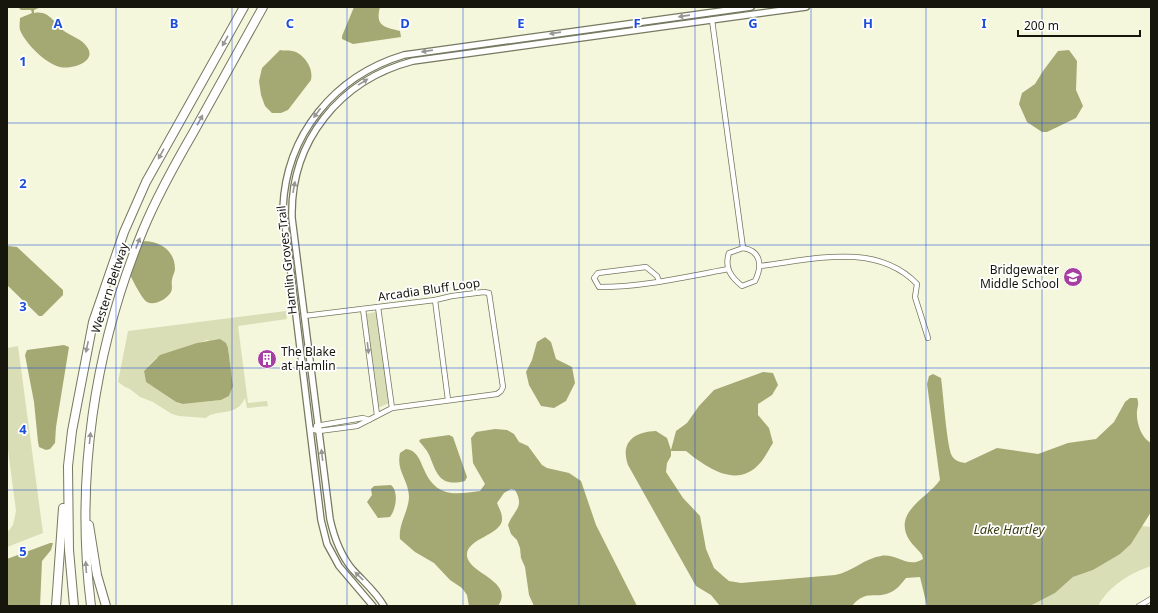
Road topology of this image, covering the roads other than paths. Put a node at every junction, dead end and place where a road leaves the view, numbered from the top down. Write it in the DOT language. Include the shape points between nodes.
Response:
graph roads {
  1 [pos="244,7"];
  2 [pos="263,7"];
  3 [pos="751,7"];
  4 [pos="806,7"];
  5 [pos="710,12"];
  6 [pos="712,20"];
  7 [pos="463,46"];
  8 [pos="464,54"];
  9 [pos="743,248"];
  10 [pos="760,266"];
  11 [pos="728,269"];
  12 [pos="659,281"];
  13 [pos="435,300"];
  14 [pos="378,307"];
  15 [pos="363,309"];
  16 [pos="304,316"];
  17 [pos="928,338"];
  18 [pos="448,400"];
  19 [pos="392,408"];
  20 [pos="377,415"];
  21 [pos="319,427"];
  22 [pos="310,429"];
  23 [pos="68,466"];
  24 [pos="85,487"];
  25 [pos="1151,599"];
  26 [pos="56,606"];
  27 [pos="74,606"];
  28 [pos="90,606"];
  29 [pos="106,606"];
  30 [pos="373,606"];
  31 [pos="384,606"];
  32 [pos="1139,606"];
  1 -- 23 [label="highway, Western Beltway, one-way" via="146,182 124,232 93,322 72,431"];
  24 -- 2 [label="highway, Western Beltway, one-way" via="93,407 101,362 122,283 161,190"];
  3 -- 5 [label="street, Hamlin Groves Trail"];
  4 -- 6 [label="street, Hamlin Groves Trail"];
  5 -- 6 [label="street"];
  5 -- 7 [label="street, Hamlin Groves Trail, one-way"];
  6 -- 8 [label="street, Hamlin Groves Trail"];
  6 -- 9 [label="street"];
  7 -- 8 [label="street"];
  7 -- 22 [label="street, Hamlin Groves Trail, one-way" via="404,55 383,62 355,77 333,94 318,111 293,155 285,185 284,216"];
  16 -- 8 [label="street, Hamlin Groves Trail, one-way" via="292,202 298,169 314,131 342,97 378,73 413,61"];
  9 -- 10 [label="street" via="752,250 757,255"];
  9 -- 11 [label="street" via="729,253 726,262"];
  10 -- 11 [label="street" via="754,281 742,286"];
  10 -- 17 [label="street" via="850,256 870,258 887,264 905,272 917,284 914,297"];
  11 -- 12 [label="street"];
  12 -- 12 [label="street" via="599,287 594,278 598,273 646,267"];
  13 -- 14 [label="street, Arcadia Bluff Loop"];
  13 -- 18 [label="street"];
  13 -- 18 [label="street, Arcadia Bluff Loop" via="489,293 503,386 502,391 496,394"];
  14 -- 15 [label="street, Arcadia Bluff Loop"];
  14 -- 19 [label="street"];
  15 -- 16 [label="street, Arcadia Bluff Loop"];
  15 -- 20 [label="street, one-way"];
  16 -- 21 [label="street, Hamlin Groves Trail"];
  18 -- 19 [label="street, Arcadia Bluff Loop"];
  19 -- 20 [label="street, Arcadia Bluff Loop"];
  20 -- 21 [label="street, Arcadia Bluff Loop" via="356,426"];
  21 -- 22 [label="street, Arcadia Bluff Loop"];
  31 -- 21 [label="street, Hamlin Groves Trail, one-way" via="350,566 336,541 330,519"];
  22 -- 30 [label="street, Hamlin Groves Trail" via="321,520 327,544 344,572"];
  23 -- 26 [label="highway"];
  23 -- 27 [label="highway, Western Beltway" via="69,550"];
  28 -- 24 [label="highway, Western Beltway, one-way" via="84,534"];
  24 -- 29 [label="highway" via="94,557"];
  25 -- 32 [label="street"];
}
